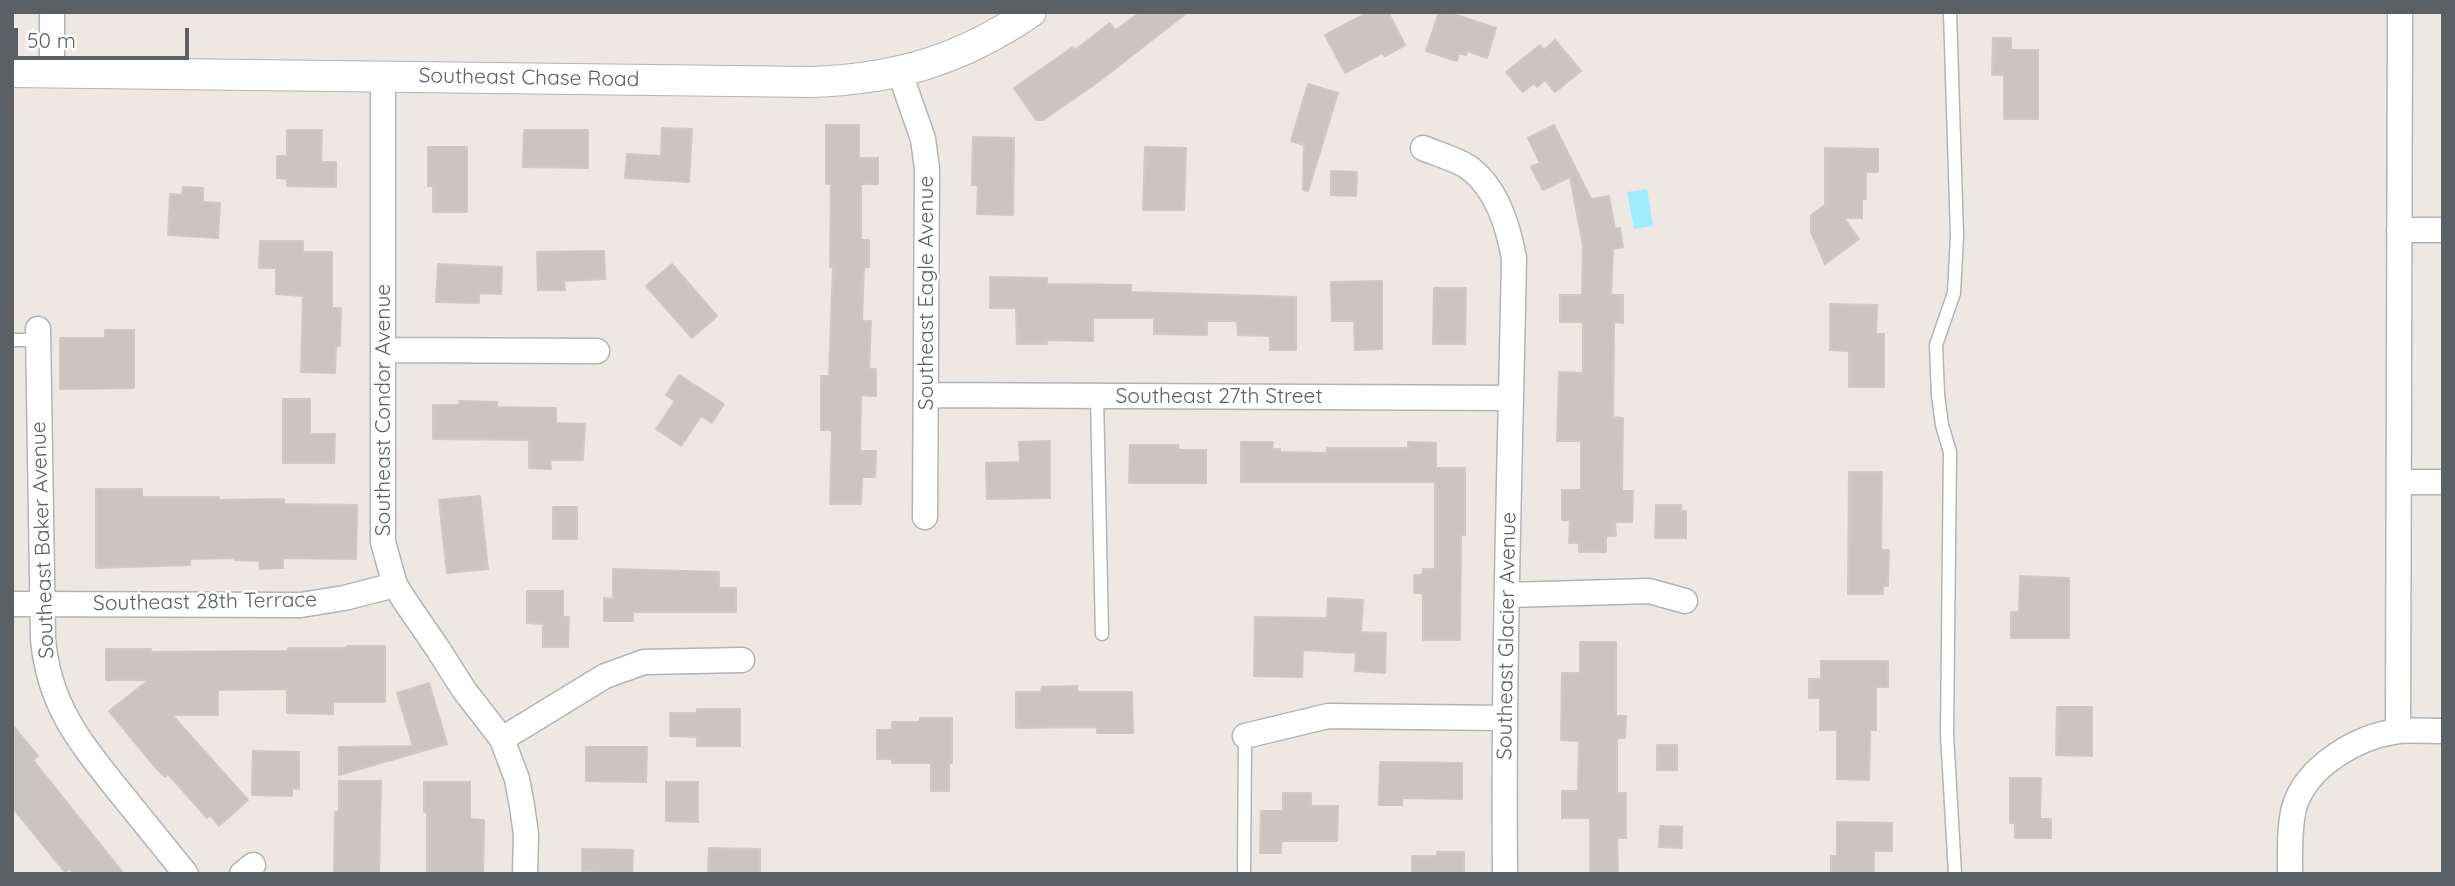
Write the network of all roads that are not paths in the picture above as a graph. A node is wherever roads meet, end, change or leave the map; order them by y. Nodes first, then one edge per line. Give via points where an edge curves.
1 (52, 12) edge
2 (1031, 12) edge
3 (1950, 12) edge
4 (2400, 12) edge
5 (12, 72) edge
6 (52, 73) junction
7 (900, 73) junction
8 (383, 76) junction
9 (1423, 148) dead end
10 (2399, 230) junction
11 (2443, 230) edge
12 (38, 335) joint
13 (12, 340) edge
14 (383, 351) junction
15 (597, 351) dead end
16 (926, 396) junction
17 (1097, 396) junction
18 (1511, 398) junction
19 (2399, 482) junction
20 (2443, 482) edge
21 (925, 517) dead end
22 (395, 585) junction
23 (1508, 595) junction
24 (1685, 601) dead end
25 (12, 604) edge
26 (43, 604) junction
27 (1102, 634) dead end
28 (742, 660) dead end
29 (1503, 718) junction
30 (2398, 731) junction
31 (2443, 731) edge
32 (1245, 736) joint
33 (502, 739) junction
34 (186, 874) edge
35 (525, 874) edge
36 (1244, 874) edge
37 (1505, 874) edge
38 (1955, 874) edge
39 (2290, 874) edge

1 - 6 street
2 - 7 street, Southeast Chase Road via 979,43
3 - 38 lane via 1956,259 1954,293 1936,345 1938,395 1950,452 1947,734
4 - 10 street
5 - 6 street, Southeast Chase Road
6 - 8 street, Southeast Chase Road
7 - 8 street, Southeast Chase Road via 812,82
7 - 16 street, Southeast Eagle Avenue via 923,139 927,169
8 - 14 street, Southeast Condor Avenue
9 - 18 street, Southeast Glacier Avenue via 1468,167 1500,208 1509,232 1514,258
10 - 11 street
10 - 19 street
12 - 13 lane
12 - 26 street, Southeast Baker Avenue
14 - 15 street
14 - 22 street, Southeast Condor Avenue via 383,542
16 - 17 street, Southeast 27th Street
16 - 21 street, Southeast Eagle Avenue
17 - 18 street, Southeast 27th Street
17 - 27 lane
18 - 23 street, Southeast Glacier Avenue
19 - 20 street
19 - 30 street
22 - 26 street, Southeast 28th Terrace via 301,605
22 - 33 street, Southeast Condor Avenue
23 - 24 street via 1649,592
23 - 29 street, Southeast Glacier Avenue
25 - 26 street, Southeast 28th Terrace
26 - 34 street, Southeast Baker Avenue via 47,671 64,716 80,743
28 - 33 street via 644,663 606,676
29 - 32 street via 1328,716
29 - 37 street, Southeast Glacier Avenue
30 - 31 street
30 - 39 street via 2354,744 2318,770 2304,787 2294,806
32 - 36 lane
33 - 35 street, Southeast Condor Avenue via 522,806

